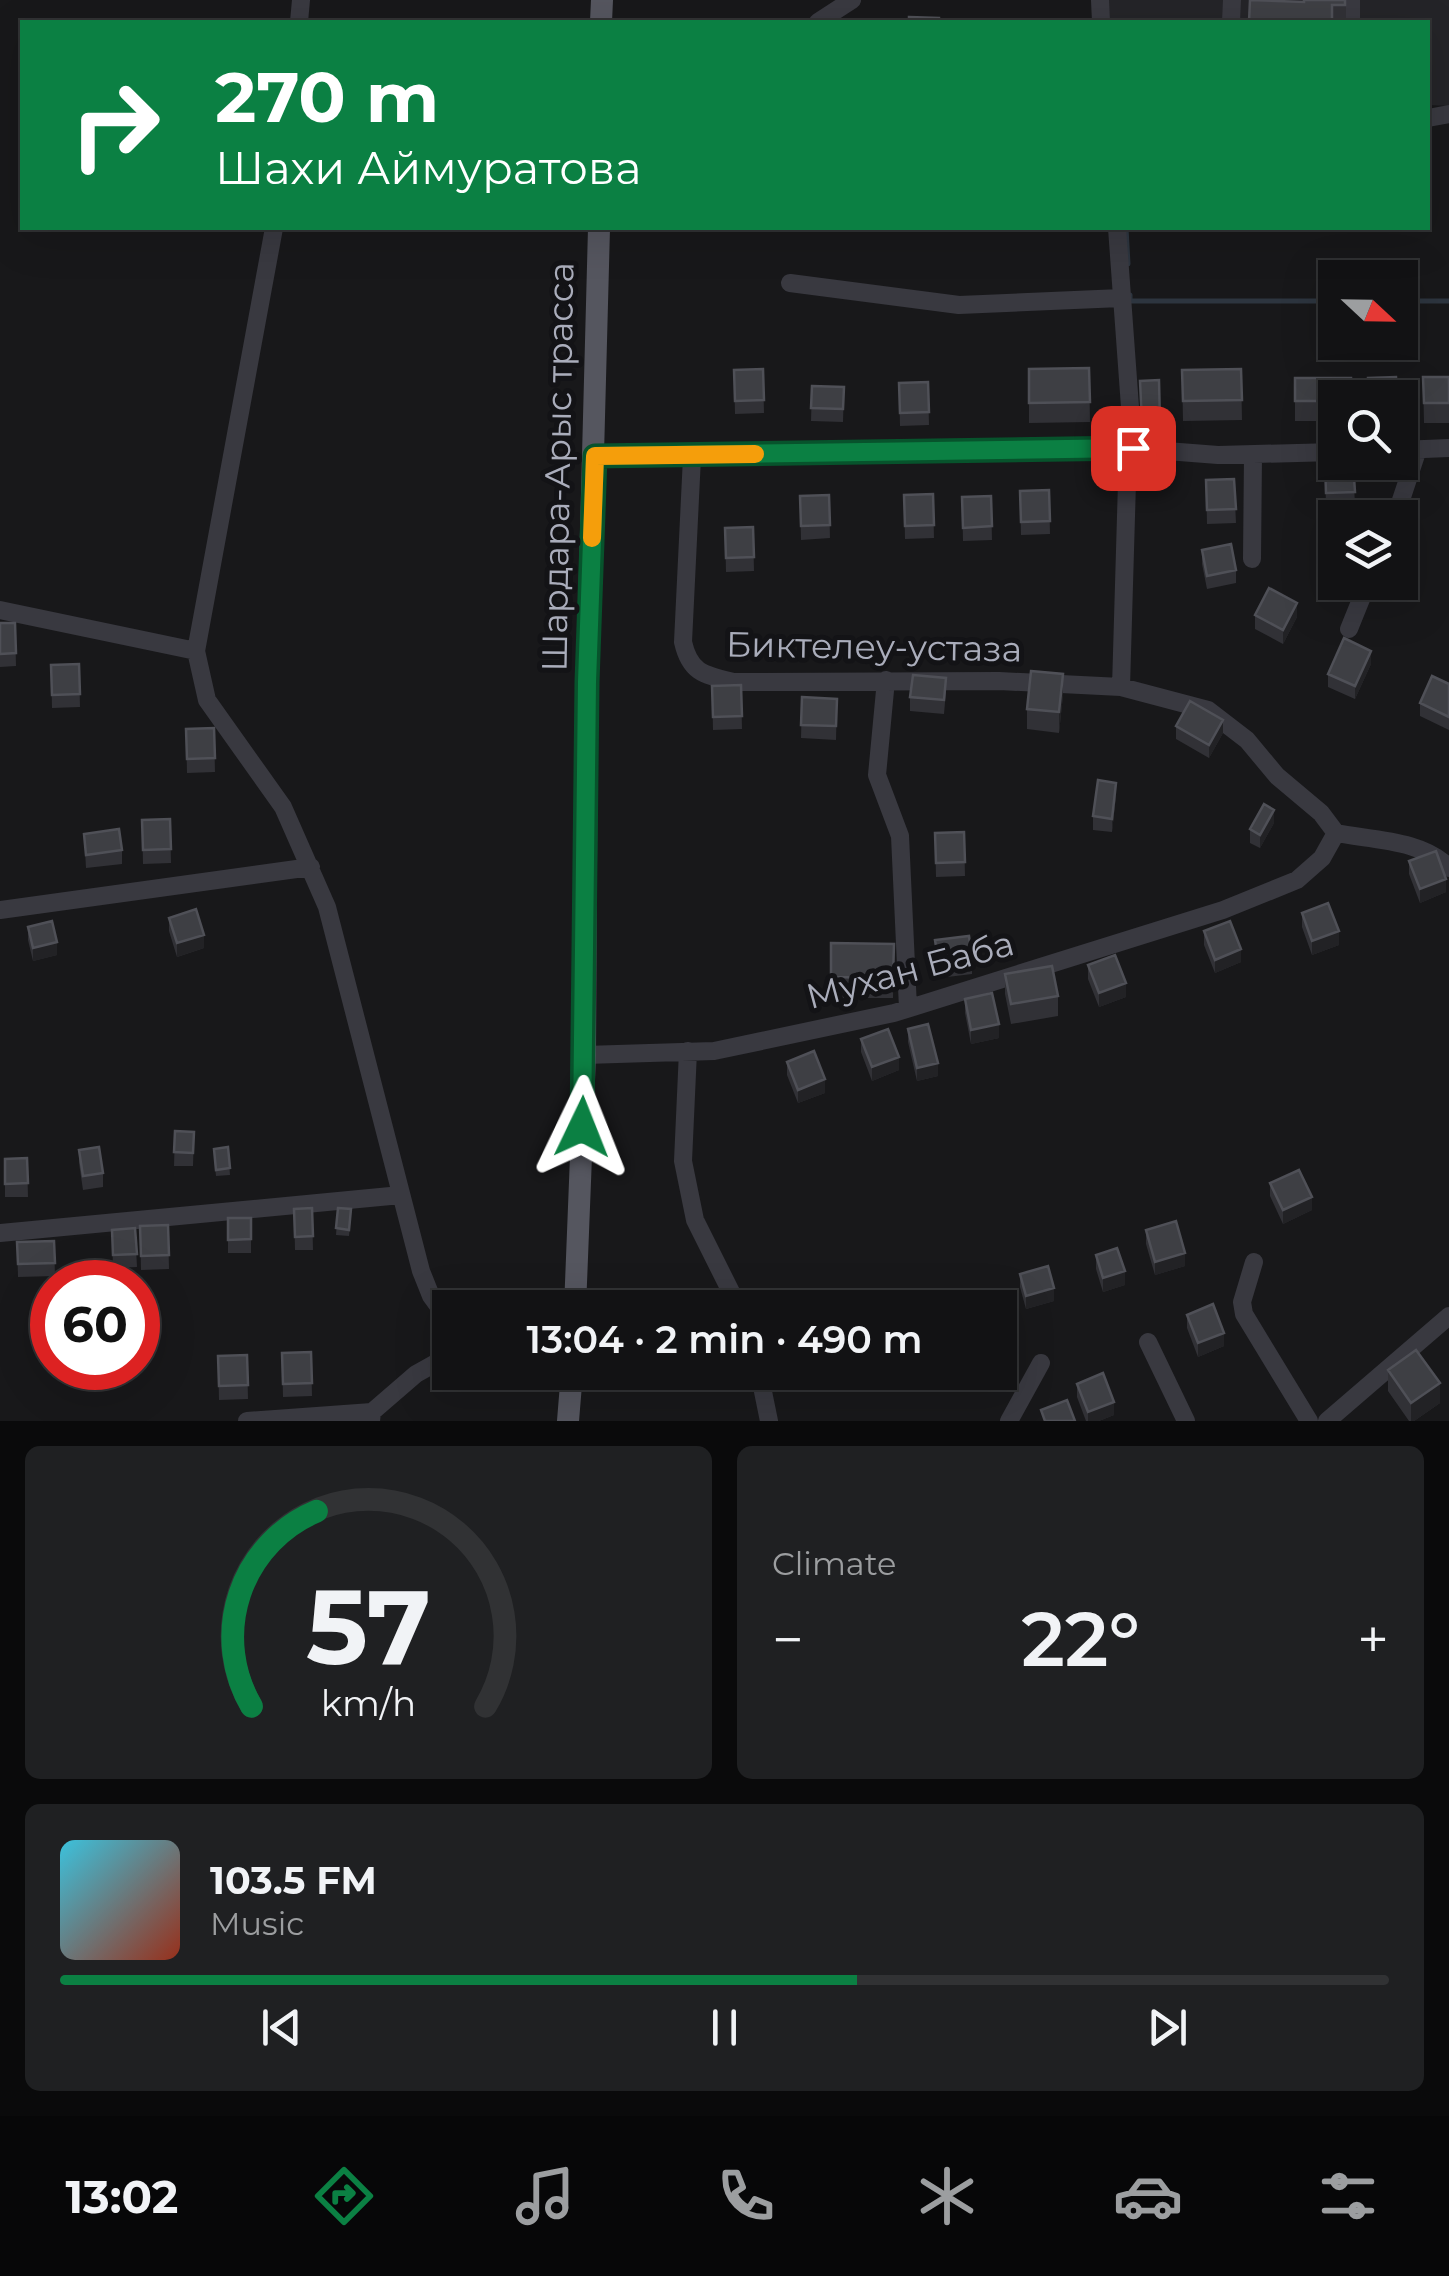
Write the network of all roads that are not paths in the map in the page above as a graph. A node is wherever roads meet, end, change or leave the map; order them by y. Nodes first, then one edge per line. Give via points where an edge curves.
1 (852, 0) edge
2 (821, 20) edge
3 (274, 230) edge
4 (598, 230) edge
5 (1117, 230) edge
6 (790, 283) dead end
7 (1120, 298) junction
8 (1130, 448) junction
9 (1449, 448) edge
10 (1418, 449) edge
11 (1318, 453) edge
12 (1254, 455) junction
13 (595, 456) junction
14 (692, 456) junction
15 (1252, 559) dead end
16 (1361, 600) edge
17 (0, 610) edge
18 (1349, 629) dead end
19 (196, 651) junction
20 (886, 680) junction
21 (1120, 686) junction
22 (1336, 833) junction
23 (311, 868) junction
24 (1449, 868) edge
25 (0, 910) edge
26 (908, 1008) junction
27 (688, 1051) junction
28 (585, 1055) junction
29 (400, 1194) junction
30 (0, 1233) edge
31 (1254, 1262) dead end
32 (577, 1290) edge
33 (731, 1290) edge
34 (432, 1297) edge
35 (1449, 1316) edge
36 (1148, 1342) dead end
37 (1042, 1362) dead end
38 (432, 1365) edge
39 (571, 1390) edge
40 (762, 1390) edge
41 (371, 1416) edge
42 (246, 1421) edge
43 (568, 1421) edge
44 (768, 1421) edge
45 (1009, 1421) edge
46 (1186, 1421) edge
47 (1309, 1421) edge
48 (1327, 1421) edge

1 - 2 street
3 - 19 street
4 - 13 main road, Шардара-Арыс трасса
5 - 7 street
6 - 7 street via 959,305
7 - 8 street
8 - 12 street
8 - 14 street
8 - 21 street
9 - 10 street
11 - 12 street
12 - 15 street
13 - 14 street
13 - 28 main road, Шардара-Арыс трасса
14 - 20 street, Биктелеу-устаза via 683,642 688,664 734,682
16 - 18 street
17 - 19 street
19 - 23 street via 207,700 284,807
20 - 21 street, Биктелеу-устаза
20 - 26 street via 877,775 900,836
21 - 22 street, Биктелеу-устаза via 1208,710 1247,740
22 - 24 street via 1418,848
22 - 26 street, Мухан Баба via 1322,858 1297,880 1224,910
23 - 25 street
23 - 29 street via 327,907
26 - 27 street, Мухан Баба
27 - 28 street, Мухан Баба
27 - 33 street via 684,1160 692,1205
28 - 32 main road, Шардара-Арыс трасса
29 - 30 street
29 - 34 street
31 - 47 street via 1244,1314
35 - 48 street
36 - 46 street
37 - 45 street
38 - 41 street
39 - 43 main road
40 - 44 street
41 - 42 street

